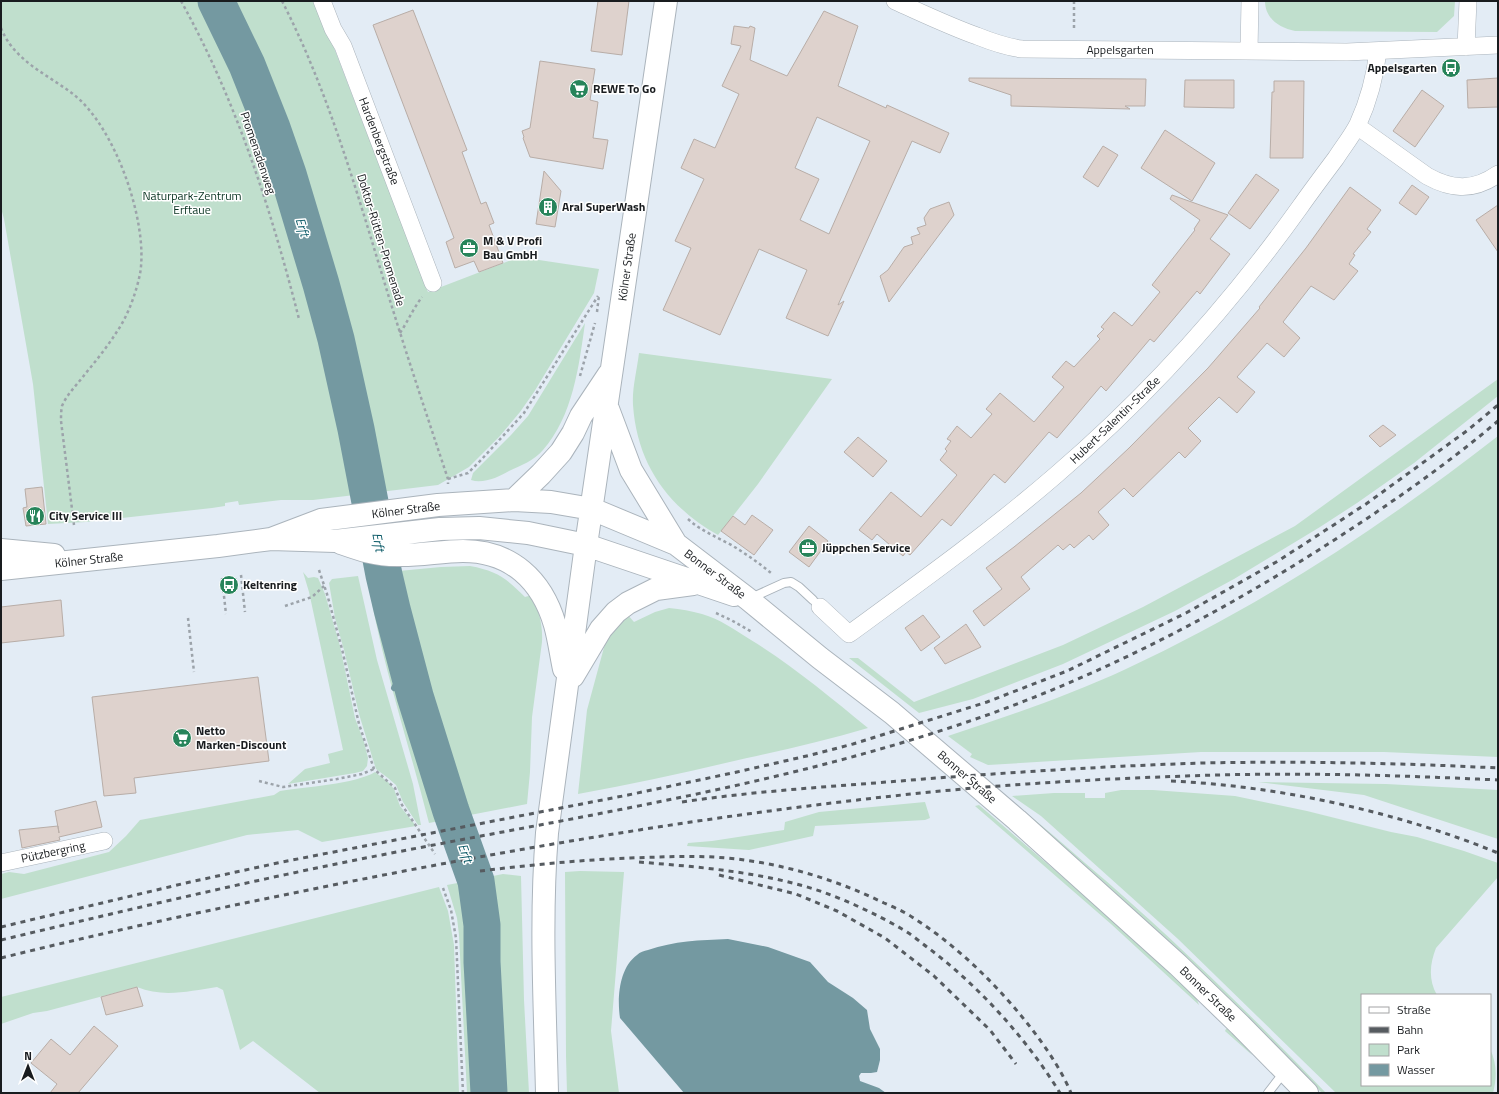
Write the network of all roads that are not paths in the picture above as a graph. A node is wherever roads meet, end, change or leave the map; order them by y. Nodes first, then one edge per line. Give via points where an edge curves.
1 (322, 1) edge
2 (666, 1) edge
3 (895, 1) edge
4 (1250, 1) edge
5 (1468, 1) edge
6 (1498, 45) edge
7 (1466, 46) junction
8 (1249, 51) junction
9 (1378, 51) junction
10 (1357, 126) junction
11 (1498, 174) edge
12 (433, 283) road end
13 (612, 370) junction
14 (606, 406) junction
15 (514, 500) junction
16 (592, 509) junction
17 (327, 534) junction
18 (676, 544) junction
19 (586, 545) junction
20 (1, 550) edge
21 (93, 560) junction
22 (1, 569) edge
23 (700, 584) junction
24 (748, 599) junction
25 (817, 604) joint
26 (567, 686) junction
27 (104, 841) dead end
28 (1, 863) edge
29 (1285, 1070) junction
30 (547, 1093) edge
31 (1268, 1093) edge
32 (1307, 1093) edge

1 - 12 street, Hardenbergstraße via 343,46
2 - 13 main road, Kölner Straße
3 - 8 street, Appelsgarten via 1010,48
4 - 8 street
5 - 7 street
6 - 7 street, Appelsgarten
7 - 9 street, Appelsgarten
8 - 9 street, Appelsgarten
9 - 10 street, Hubert-Salentin-Straße via 1372,88
10 - 11 street via 1438,182 1461,187 1472,186
10 - 25 street, Hubert-Salentin-Straße via 1285,228 1210,321 1166,371 1057,474 1006,516 848,634
13 - 14 main road, Kölner Straße
13 - 15 main road via 581,416 561,452
14 - 16 main road, Kölner Straße
14 - 18 main road via 631,470
15 - 16 main road, Kölner Straße via 551,502
15 - 17 main road, Kölner Straße via 444,497
16 - 18 main road, Bonner Straße
16 - 19 main road, Kölner Straße
17 - 19 main road, Kölner Straße via 479,528 528,533
17 - 21 main road, Kölner Straße
17 - 26 main road via 369,553 398,556 474,552 507,560 533,582 544,598 555,624
18 - 24 main road, Bonner Straße
19 - 23 main road, Kölner Straße
19 - 26 main road
20 - 21 main road
21 - 22 main road, Kölner Straße
23 - 24 main road, Kölner Straße
23 - 26 main road via 656,588 616,612 601,629
24 - 25 lane, Hubert-Salentin-Straße via 791,582
24 - 29 main road, Bonner Straße via 892,713 1017,820 1178,965
26 - 30 main road via 547,833 544,874 543,953
27 - 28 street, Pützbergring
29 - 31 lane
29 - 32 main road, Bonner Straße

